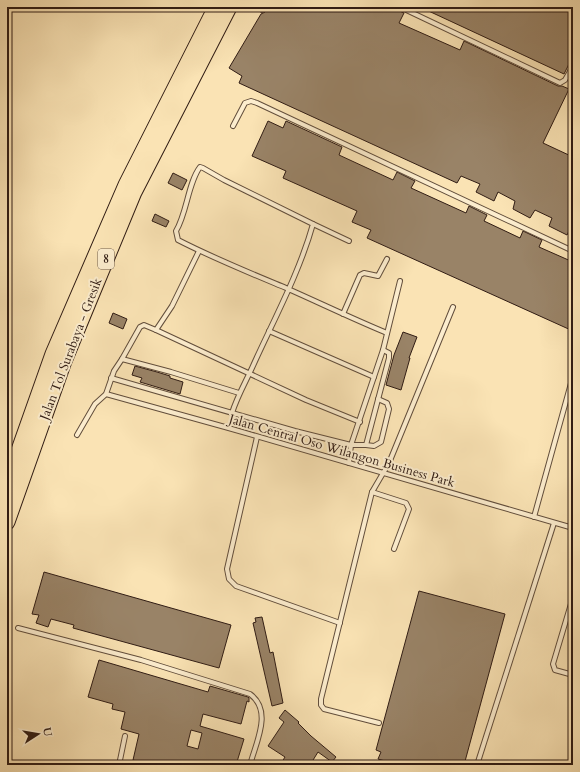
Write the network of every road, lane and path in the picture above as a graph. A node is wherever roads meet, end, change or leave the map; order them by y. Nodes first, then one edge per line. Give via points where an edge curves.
1 (216, 7) edge
2 (229, 7) edge
3 (400, 7) edge
4 (573, 66) edge
5 (233, 126) dead end
6 (313, 224) junction
7 (349, 241) dead end
8 (199, 251) junction
9 (573, 251) edge
10 (387, 258) dead end
11 (400, 281) dead end
12 (288, 289) junction
13 (453, 307) dead end
14 (343, 314) junction
15 (156, 330) junction
16 (268, 331) junction
17 (387, 332) junction
18 (382, 350) junction
19 (122, 359) junction
20 (249, 374) junction
21 (573, 376) edge
22 (374, 377) junction
23 (111, 378) junction
24 (239, 393) junction
25 (106, 394) junction
26 (378, 399) junction
27 (232, 413) junction
28 (360, 422) junction
29 (77, 435) dead end
30 (257, 437) junction
31 (352, 445) junction
32 (366, 445) junction
33 (349, 463) junction
34 (384, 474) junction
35 (7, 484) edge
36 (372, 492) junction
37 (534, 517) junction
38 (7, 522) edge
39 (554, 523) junction
40 (573, 528) edge
41 (394, 550) dead end
42 (573, 597) edge
43 (340, 623) junction
44 (18, 628) dead end
45 (573, 675) edge
46 (379, 723) dead end
47 (125, 736) dead end
48 (119, 765) edge
49 (250, 765) edge
50 (477, 765) edge

1 - 35 highway, Jalan Tol Surabaya - Gresik / 8 via 126,185 53,354
2 - 38 highway, Jalan Tol Surabaya - Gresik / 8 via 134,192 64,361
3 - 4 lane via 560,83 566,80
5 - 9 lane via 245,103 257,103
6 - 7 lane
6 - 8 lane via 200,168 176,231 178,240
6 - 12 lane
8 - 12 lane
8 - 15 lane via 172,306
10 - 14 lane via 378,276 364,273 360,275
11 - 17 lane
12 - 14 lane
12 - 16 lane
13 - 34 lane
14 - 17 lane
15 - 19 lane via 144,325 140,327
15 - 20 lane
16 - 20 lane
16 - 22 lane
17 - 18 lane
18 - 22 lane
18 - 26 lane via 389,353 389,358
19 - 23 lane
19 - 24 lane
20 - 24 lane
20 - 28 lane
21 - 37 lane
22 - 28 lane
23 - 25 lane
23 - 27 lane
24 - 27 lane
25 - 29 lane via 95,404
25 - 30 lane, Jalan Central Oso Wilangon Business Park
26 - 32 lane
26 - 32 lane via 387,402 389,410 381,442 374,446
27 - 31 lane
28 - 31 lane
30 - 33 lane, Jalan Central Oso Wilangon Business Park
30 - 43 lane via 227,569 229,579 236,586
31 - 32 lane
31 - 33 lane
33 - 34 lane, Jalan Central Oso Wilangon Business Park
34 - 36 lane
34 - 37 lane, Jalan Central Oso Wilangon Business Park
36 - 41 lane via 406,503 409,509
36 - 43 lane
37 - 39 lane, Jalan Central Oso Wilangon Business Park
39 - 40 lane, Jalan Central Oso Wilangon Business Park
39 - 50 lane
42 - 45 lane via 553,664 555,670
43 - 46 lane via 321,705 324,709
44 - 49 lane via 140,660 250,694 260,706 263,720
47 - 48 lane

